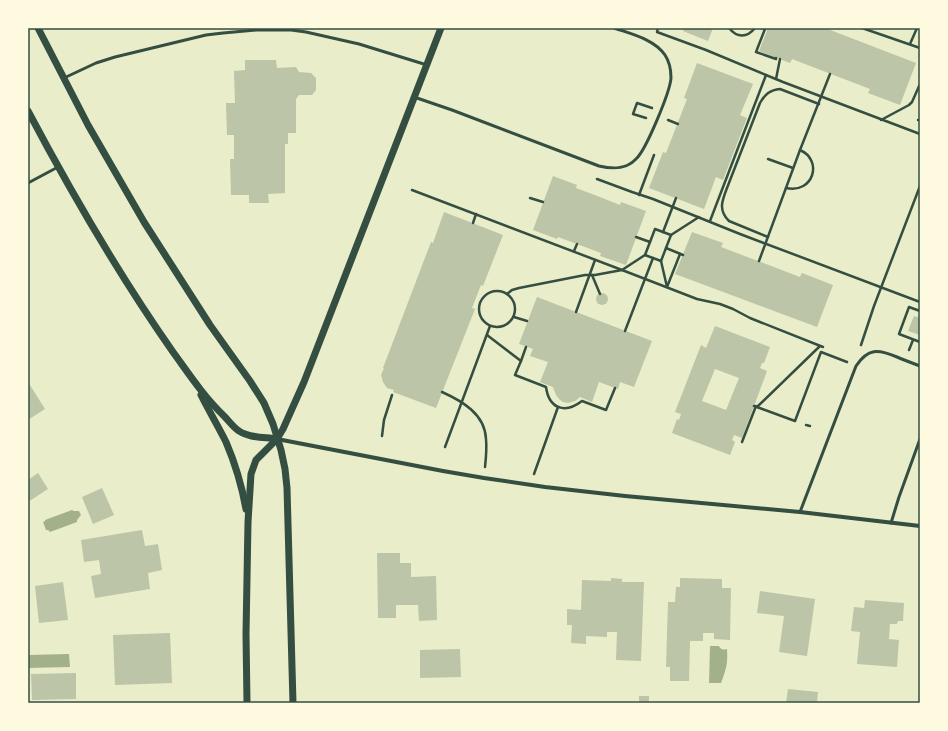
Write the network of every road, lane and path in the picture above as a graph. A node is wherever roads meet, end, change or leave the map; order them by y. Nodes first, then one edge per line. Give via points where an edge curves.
1 (38, 28) edge
2 (441, 28) edge
3 (614, 28) edge
4 (658, 28) edge
5 (729, 28) edge
6 (756, 28) edge
7 (761, 28) edge
8 (862, 28) edge
9 (917, 28) edge
10 (910, 44) junction
11 (920, 48) edge
12 (776, 58) dead end
13 (780, 59) dead end
14 (427, 65) junction
15 (830, 74) dead end
16 (766, 75) junction
17 (63, 78) junction
18 (776, 79) junction
19 (920, 84) edge
20 (414, 97) junction
21 (821, 97) junction
22 (819, 104) junction
23 (652, 108) dead end
24 (28, 111) edge
25 (648, 119) dead end
26 (881, 120) junction
27 (672, 122) dead end
28 (678, 124) dead end
29 (920, 134) edge
30 (800, 150) junction
31 (655, 153) dead end
32 (768, 159) dead end
33 (58, 167) junction
34 (793, 168) junction
35 (597, 179) dead end
36 (28, 183) edge
37 (920, 186) edge
38 (786, 188) junction
39 (412, 190) dead end
40 (639, 195) junction
41 (530, 198) dead end
42 (676, 198) dead end
43 (543, 202) dead end
44 (673, 207) junction
45 (476, 214) junction
46 (700, 217) junction
47 (710, 221) junction
48 (473, 223) dead end
49 (663, 232) junction
50 (671, 235) junction
51 (636, 237) dead end
52 (768, 237) junction
53 (650, 242) junction
54 (577, 244) dead end
55 (766, 244) junction
56 (666, 248) junction
57 (574, 251) junction
58 (645, 255) junction
59 (653, 258) junction
60 (595, 260) junction
61 (661, 261) junction
62 (759, 261) dead end
63 (622, 270) junction
64 (591, 275) junction
65 (645, 279) junction
66 (667, 287) junction
67 (882, 287) junction
68 (507, 294) junction
69 (600, 294) dead end
70 (920, 302) edge
71 (920, 311) edge
72 (576, 312) dead end
73 (514, 316) junction
74 (527, 321) dead end
75 (490, 326) junction
76 (626, 331) dead end
77 (487, 335) junction
78 (920, 342) edge
79 (526, 347) dead end
80 (866, 354) junction
81 (521, 361) junction
82 (856, 366) junction
83 (920, 366) edge
84 (197, 386) junction
85 (615, 388) dead end
86 (442, 392) dead end
87 (392, 395) dead end
88 (462, 402) junction
89 (756, 406) junction
90 (558, 407) junction
91 (382, 436) dead end
92 (920, 438) edge
93 (277, 439) junction
94 (742, 442) dead end
95 (445, 447) dead end
96 (484, 478) junction
97 (531, 484) junction
98 (800, 512) junction
99 (248, 522) junction
100 (891, 523) junction
101 (920, 526) edge
102 (247, 703) edge
103 (292, 703) edge

1 - 17 street
2 - 14 street
3 - 20 lane via 658,48 668,60 671,73 668,90 641,153 636,160 622,167 599,166
4 - 16 path via 657,32
5 - 6 path via 733,33 742,36
7 - 12 path via 765,29 756,52
8 - 10 path
9 - 10 path
10 - 11 path
13 - 18 path
14 - 17 lane via 359,44 306,32 257,30 206,35 120,56 96,63
14 - 20 street
15 - 21 path
16 - 18 path
16 - 47 path
17 - 93 street via 144,222 264,403
18 - 21 path
19 - 26 path via 909,105
20 - 93 street via 304,382
21 - 22 path
21 - 26 path
22 - 30 path
22 - 52 path via 780,89 766,94 760,103 722,201 725,218
23 - 25 path via 637,103 633,114
24 - 33 street
26 - 29 path
27 - 28 path
30 - 34 path
30 - 38 path via 812,161 810,180 799,188
31 - 40 path
32 - 34 path
33 - 36 lane
33 - 84 street via 135,295
34 - 38 path
35 - 40 path
37 - 67 path
38 - 52 path
39 - 45 path
40 - 44 path
41 - 43 path
42 - 44 path
44 - 46 path
44 - 49 path
45 - 48 path
45 - 57 path
46 - 47 path
46 - 50 path
47 - 55 path
49 - 50 path
49 - 53 path via 655,229
50 - 56 path
51 - 53 path
52 - 55 path
53 - 58 path
54 - 57 path
55 - 62 path
55 - 67 path
56 - 61 path
56 - 66 path via 682,254
57 - 60 path
58 - 59 path
58 - 63 path
59 - 61 path
59 - 65 path
60 - 63 path
60 - 64 path
61 - 66 path
63 - 64 path
63 - 65 path
64 - 68 path via 519,288
64 - 69 path
64 - 72 path
65 - 66 path
65 - 76 path
66 - 89 path via 697,300 720,304 822,346
67 - 70 path
67 - 80 path via 861,344
68 - 73 path via 515,305
68 - 75 path via 498,291 482,298 480,316
71 - 78 path via 909,307 899,334
73 - 74 path
73 - 75 path via 506,325
75 - 77 path
77 - 81 path
77 - 88 path
79 - 81 path
80 - 82 lane
80 - 83 lane via 884,352
81 - 90 path via 515,375 546,387 549,398
82 - 89 path via 821,352 795,421
82 - 98 lane
84 - 93 street via 220,413 241,432
84 - 99 street via 227,444 242,488
85 - 90 path via 606,410 582,401 571,407
86 - 88 path
87 - 91 path
88 - 95 path
88 - 96 path via 473,410 486,434
89 - 94 path
90 - 97 path
92 - 100 lane
93 - 96 street
93 - 99 street via 254,464 250,481
93 - 103 street via 287,488
96 - 97 street
97 - 98 street via 625,496
98 - 100 street
99 - 102 street
100 - 101 street

